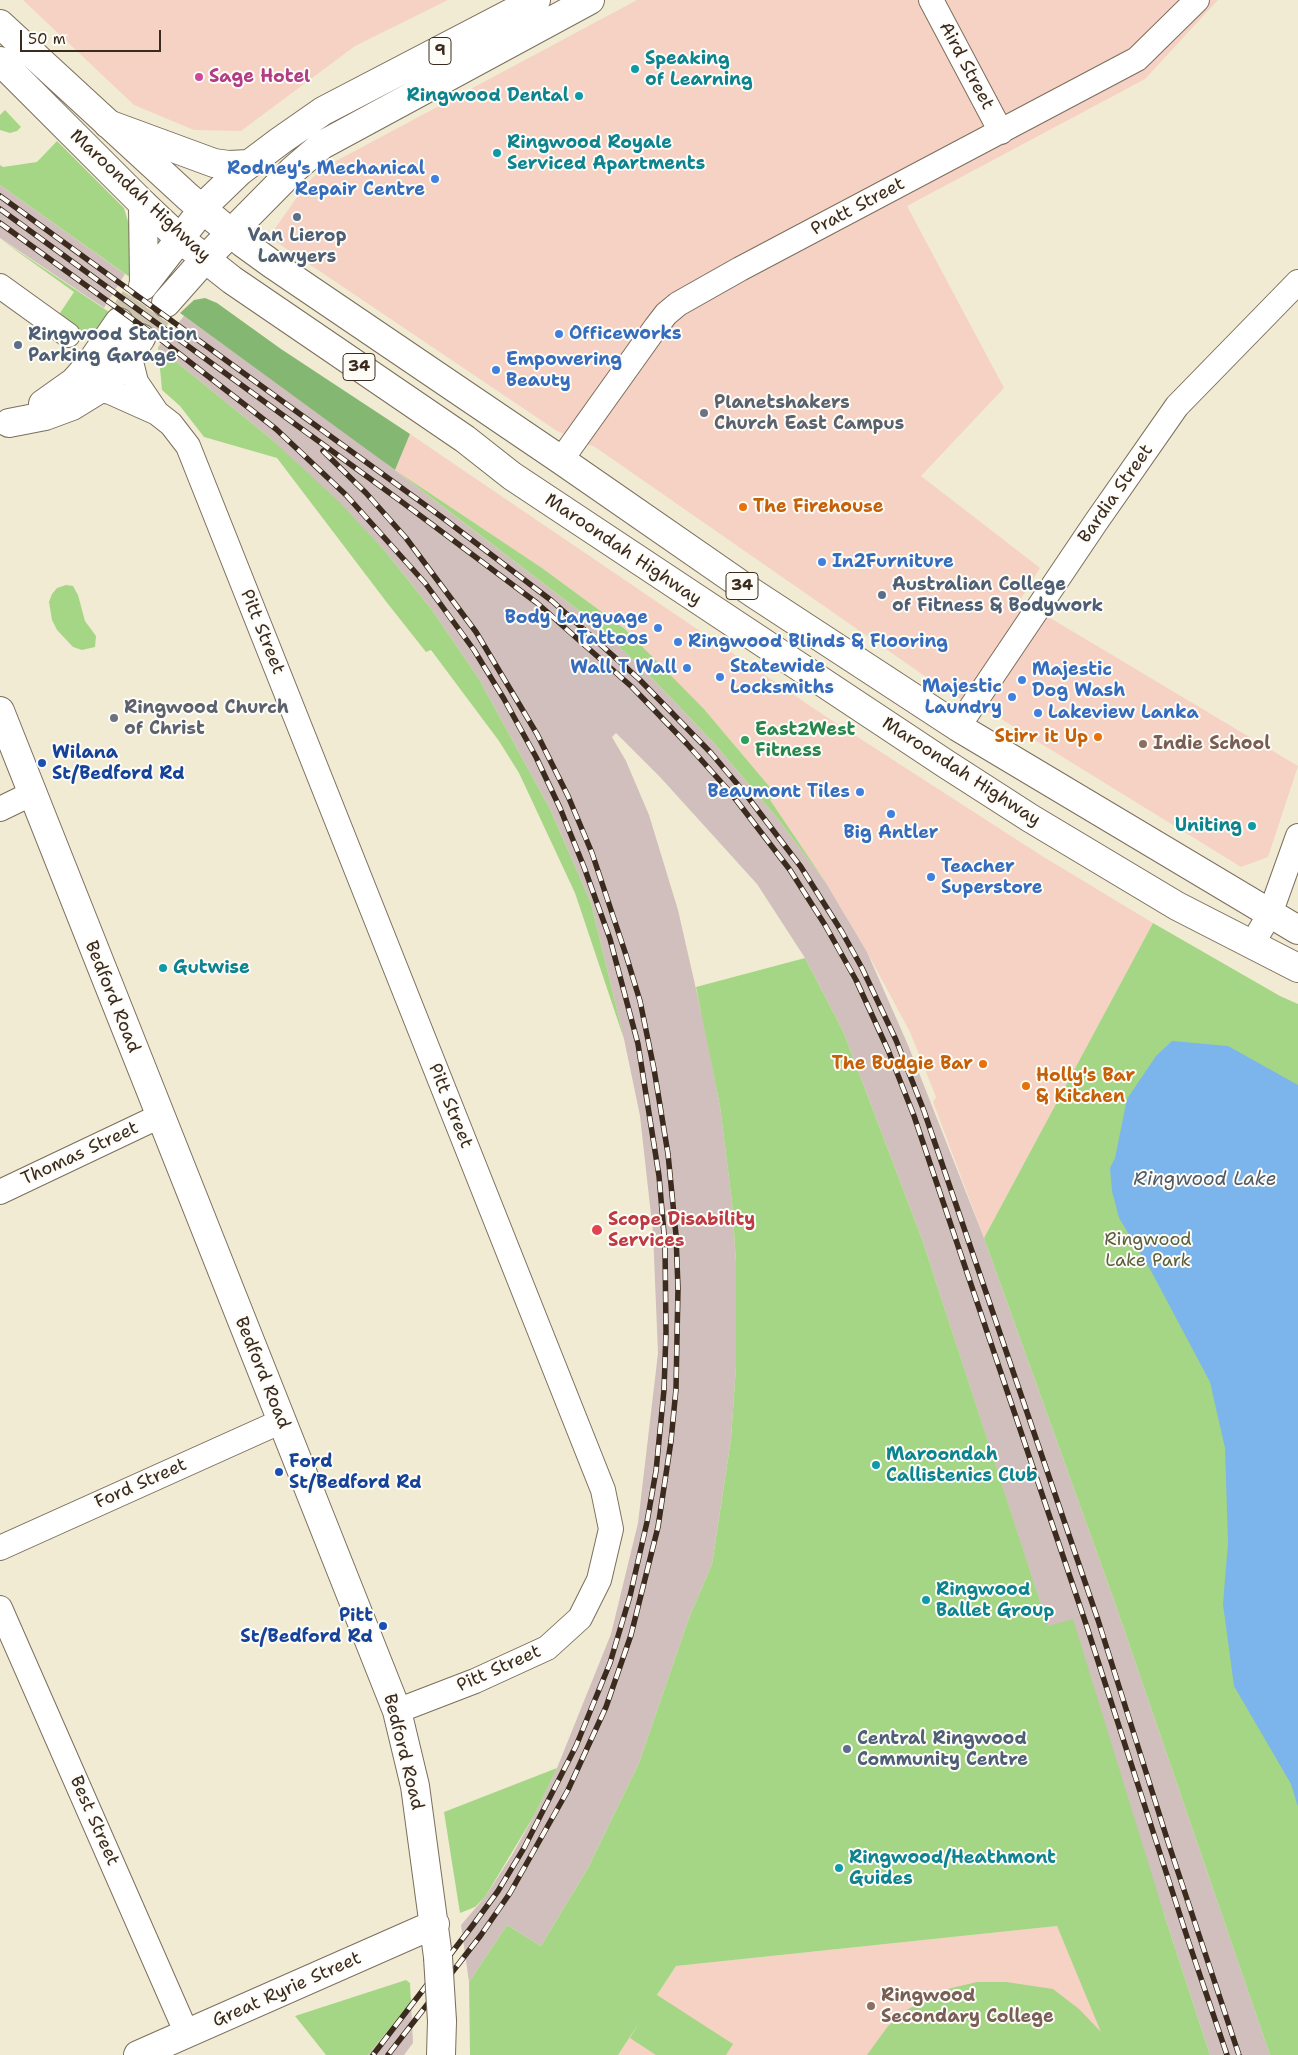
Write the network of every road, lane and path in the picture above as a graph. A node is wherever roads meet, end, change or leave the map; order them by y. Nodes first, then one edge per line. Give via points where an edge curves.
1 (536, 0) edge
2 (590, 0) edge
3 (931, 0) edge
4 (1197, 0) edge
5 (0, 24) edge
6 (0, 61) edge
7 (108, 124) junction
8 (1001, 132) junction
9 (249, 164) junction
10 (143, 204) junction
11 (202, 208) junction
12 (231, 233) junction
13 (180, 238) junction
14 (205, 259) junction
15 (0, 286) edge
16 (1294, 291) edge
17 (166, 303) tunnel mouth
18 (119, 322) tunnel mouth
19 (68, 335) dead end
20 (135, 346) joint
21 (98, 390) junction
22 (156, 413) junction
23 (5, 425) edge
24 (562, 460) junction
25 (712, 564) junction
26 (691, 596) junction
27 (0, 711) edge
28 (958, 728) junction
29 (33, 793) junction
30 (0, 809) edge
31 (1298, 836) edge
32 (1270, 914) junction
33 (1298, 930) edge
34 (1252, 944) junction
35 (1298, 968) edge
36 (160, 1116) junction
37 (0, 1192) edge
38 (282, 1421) junction
39 (0, 1548) edge
40 (0, 1608) edge
41 (397, 1712) junction
42 (435, 1924) junction
43 (187, 2034) junction
44 (146, 2053) edge
45 (442, 2055) edge

1 - 9 main road, 9 via 307,121
2 - 12 main road, 9 via 322,144
3 - 8 street, Aird Street
4 - 8 street, Pratt Street via 1137,58
5 - 7 main road, Maroondah Highway
6 - 10 main road, Maroondah Highway
7 - 9 main road via 214,163 229,166
7 - 11 main road, Maroondah Highway
8 - 24 street, Pratt Street via 678,304 656,327
9 - 11 main road, 9
10 - 13 main road, Maroondah Highway
10 - 13 main road via 144,285
11 - 12 main road, Maroondah Highway / 34
11 - 13 main road
12 - 14 main road, 9
12 - 24 main road, Maroondah Highway / 34
13 - 14 main road, Maroondah Highway
14 - 17 main road
14 - 26 main road, Maroondah Highway / 34 via 512,476
15 - 19 street
16 - 28 street, Bardia Street via 1177,406
18 - 23 main road via 74,382 52,399
20 - 21 main road via 115,374
20 - 22 street, Pitt Street via 136,382
21 - 22 street, Pitt Street via 110,392
21 - 23 main road via 72,406
22 - 41 street, Pitt Street via 171,424 188,446 603,1490 611,1529 599,1580 580,1618 547,1648
24 - 25 main road, Maroondah Highway / 34
25 - 26 main road
25 - 28 main road, Maroondah Highway / 34
26 - 34 main road, Maroondah Highway / 34 via 1030,818 1177,906
27 - 29 main road, Bedford Road
28 - 32 main road, Maroondah Highway / 34
29 - 30 street
29 - 36 main road, Bedford Road
31 - 32 street
32 - 33 main road, Maroondah Highway / 34
32 - 34 street
34 - 35 main road, Maroondah Highway / 34
36 - 37 street, Thomas Street
36 - 38 main road, Bedford Road
38 - 39 street, Ford Street
38 - 41 main road, Bedford Road
40 - 43 street, Best Street
41 - 42 main road, Bedford Road via 415,1786
42 - 43 main road, Great Ryrie Street
42 - 45 main road, Bedford Road, bridge
43 - 44 main road, Great Ryrie Street

